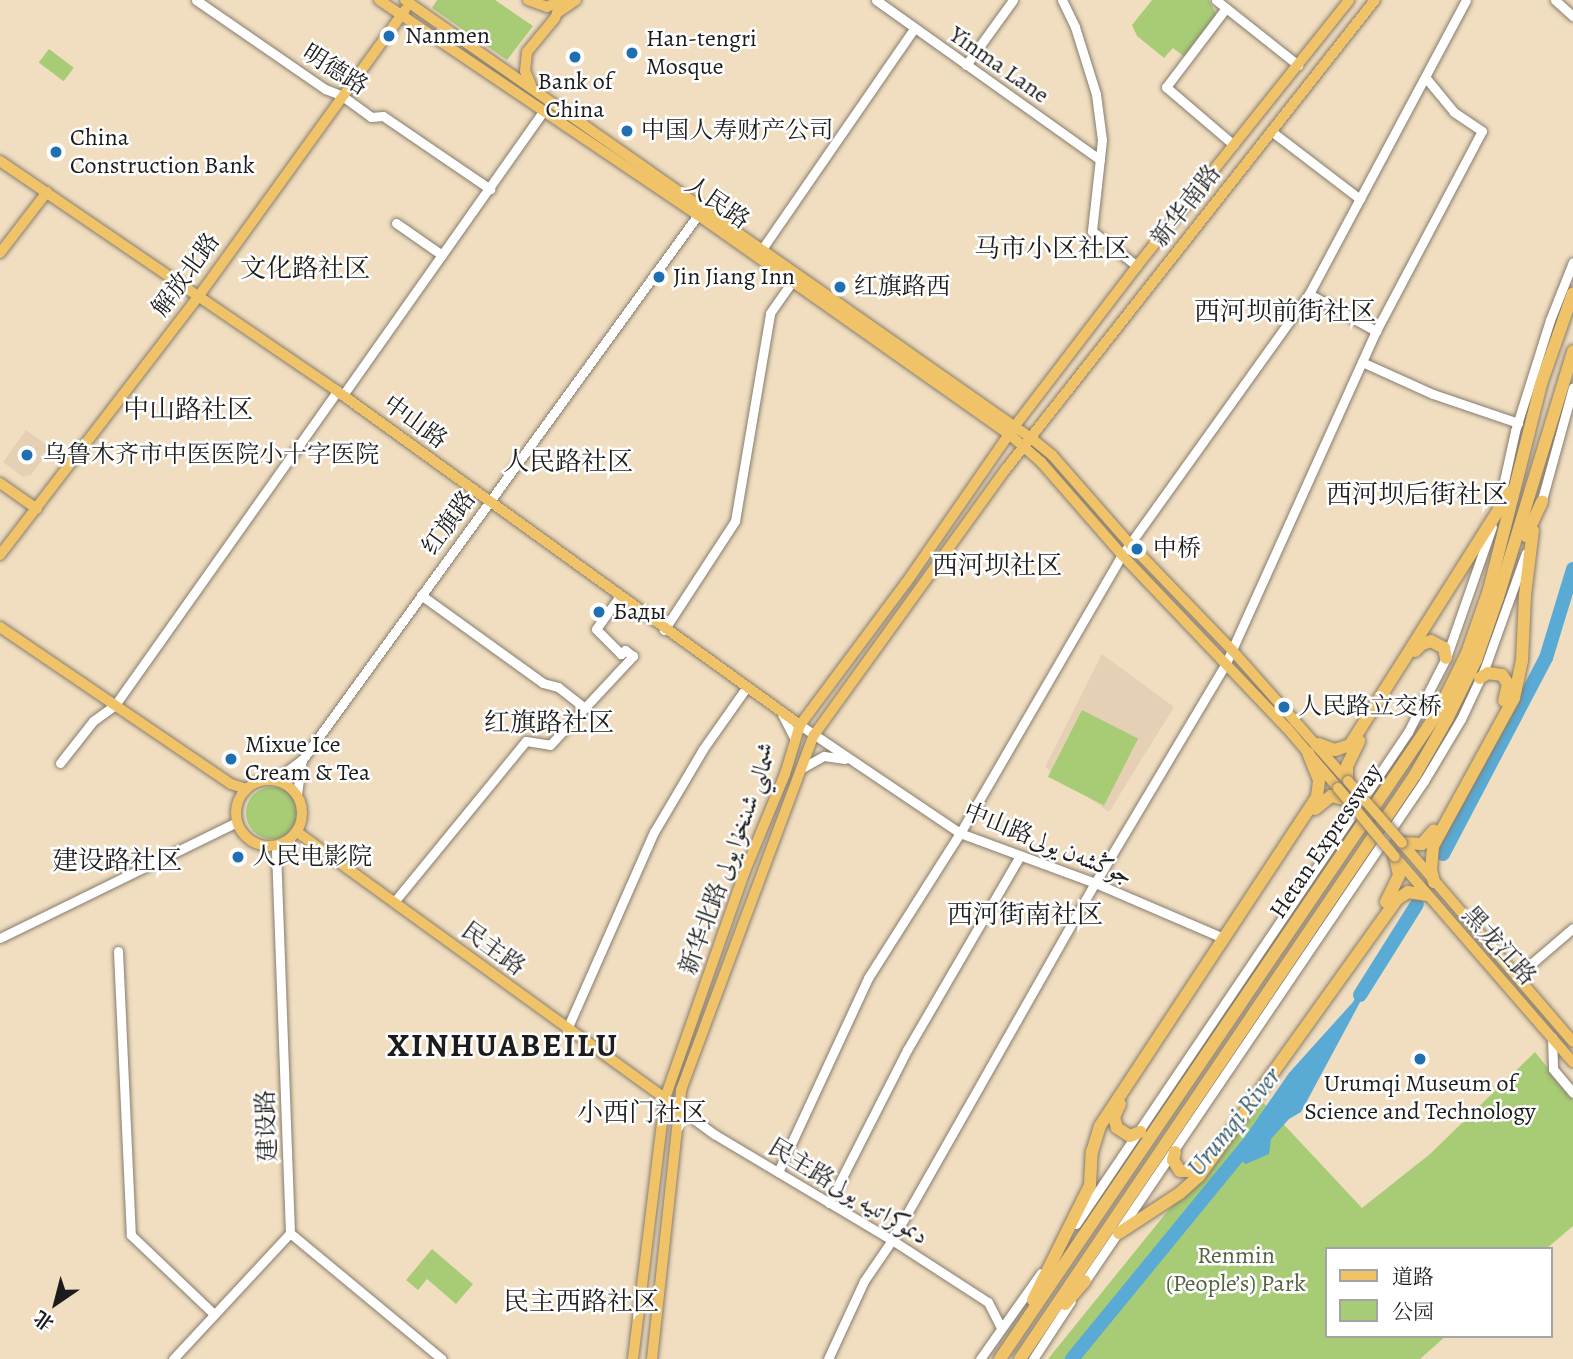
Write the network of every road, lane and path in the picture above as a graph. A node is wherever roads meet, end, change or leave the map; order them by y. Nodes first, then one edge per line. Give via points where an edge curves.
1 (196, 0) edge
2 (379, 0) edge
3 (562, 0) edge
4 (576, 0) edge
5 (876, 0) edge
6 (1013, 0) edge
7 (1062, 0) edge
8 (1216, 0) edge
9 (1349, 0) edge
10 (1375, 0) edge
11 (1466, 0) edge
12 (1555, 0) edge
13 (409, 1) edge
14 (531, 2) edge
15 (1226, 8) junction
16 (557, 13) junction
17 (401, 15) junction
18 (1573, 16) edge
19 (914, 29) junction
20 (966, 65) junction
21 (1298, 65) junction
22 (1426, 78) junction
23 (541, 94) junction
24 (341, 95) junction
25 (544, 110) junction
26 (1271, 131) junction
27 (1234, 145) junction
28 (1100, 160) junction
29 (0, 161) edge
30 (490, 189) junction
31 (47, 192) junction
32 (1360, 199) junction
33 (701, 211) junction
34 (396, 223) dead end
35 (762, 249) junction
36 (0, 253) edge
37 (442, 255) junction
38 (1573, 262) edge
39 (1137, 266) junction
40 (792, 281) junction
41 (1573, 293) edge
42 (1309, 294) junction
43 (198, 297) junction
44 (1376, 331) junction
45 (1573, 351) edge
46 (1362, 362) junction
47 (340, 393) junction
48 (1572, 393) edge
49 (1518, 423) junction
50 (1012, 430) junction
51 (1028, 443) junction
52 (1517, 480) junction
53 (0, 483) edge
54 (1542, 501) junction
55 (488, 502) junction
56 (37, 509) junction
57 (1497, 512) junction
58 (1533, 530) junction
59 (1130, 544) junction
60 (0, 555) edge
61 (1122, 555) junction
62 (1502, 586) junction
63 (421, 595) junction
64 (619, 597) junction
65 (0, 626) edge
66 (664, 630) junction
67 (1232, 650) junction
68 (1446, 658) junction
69 (1226, 663) junction
70 (1480, 678) junction
71 (746, 688) junction
72 (115, 705) junction
73 (773, 706) junction
74 (584, 708) junction
75 (800, 725) junction
76 (814, 734) junction
77 (795, 739) junction
78 (1314, 749) junction
79 (302, 760) junction
80 (60, 763) dead end
81 (859, 765) junction
82 (802, 768) junction
83 (275, 780) junction
84 (1344, 783) junction
85 (246, 789) junction
86 (297, 794) junction
87 (1349, 800) junction
88 (237, 822) junction
89 (297, 832) junction
90 (960, 833) junction
91 (1402, 843) junction
92 (276, 846) junction
93 (1020, 856) junction
94 (1395, 857) junction
95 (1434, 882) junction
96 (1095, 883) junction
97 (1426, 895) junction
98 (394, 902) junction
99 (1573, 928) edge
100 (1222, 937) dead end
101 (0, 938) edge
102 (118, 951) dead end
103 (1531, 964) dead end
104 (567, 1029) junction
105 (1552, 1037) junction
106 (1573, 1042) edge
107 (1573, 1062) edge
108 (1573, 1093) edge
109 (665, 1098) junction
110 (678, 1108) junction
111 (1140, 1132) junction
112 (1175, 1152) junction
113 (778, 1172) junction
114 (829, 1203) junction
115 (290, 1233) junction
116 (1119, 1233) junction
117 (892, 1240) junction
118 (1054, 1255) junction
119 (1085, 1281) junction
120 (214, 1314) junction
121 (1001, 1328) junction
122 (1014, 1338) junction
123 (1034, 1338) junction
124 (173, 1359) edge
125 (442, 1359) edge
126 (633, 1359) edge
127 (652, 1359) edge
128 (828, 1359) edge
129 (980, 1359) edge
130 (1000, 1359) edge
131 (1020, 1359) edge
132 (1033, 1359) edge

1 - 24 street, 明德路 via 325,89
2 - 17 main road, 人民路
3 - 14 main road via 547,7
3 - 16 main road
4 - 16 main road
5 - 19 street, Yinma Lane
6 - 20 street
7 - 28 street via 1096,94
8 - 15 street
9 - 21 main road, 新华南路
10 - 26 main road, 新华南路
11 - 22 street
12 - 18 street
13 - 17 main road, 解放北路
13 - 23 main road, 人民路
14 - 16 main road
15 - 21 street
15 - 27 street via 1166,87
16 - 23 main road via 525,61 528,80
17 - 24 main road, 解放北路
17 - 25 main road, 人民路
19 - 20 street, Yinma Lane
19 - 35 street
20 - 28 street, Yinma Lane
21 - 27 main road, 新华南路
22 - 32 street
22 - 44 street via 1454,112 1482,131
23 - 33 main road, 人民路
24 - 30 street, 明德路 via 371,117 383,116
24 - 43 main road, 解放北路
25 - 30 street
25 - 33 main road, 人民路
26 - 32 street
26 - 51 main road, 新华南路
27 - 39 main road, 新华南路
28 - 39 street via 1093,231
29 - 31 main road, 中山路
30 - 37 street
31 - 36 main road
31 - 43 main road, 中山路
32 - 42 street
33 - 35 main road, 人民路
33 - 40 main road, 人民路
33 - 55 street, 红旗路
34 - 37 street
35 - 50 main road, 人民路
37 - 47 street
38 - 49 street
39 - 50 main road, 新华南路
40 - 50 main road, 人民路
40 - 66 street via 770,313 735,521
41 - 52 highway, Hetan Expressway via 1541,384
42 - 44 street
42 - 59 street
43 - 47 main road, 中山路
43 - 56 main road, 解放北路
44 - 46 street
45 - 62 highway, Hetan Expressway
46 - 49 street via 1433,394
46 - 67 street
47 - 55 main road, 中山路
47 - 72 street
48 - 54 street
49 - 57 street
50 - 51 main road, 人民路
50 - 75 main road, 新华北路 شىمالىي شىنخۇا يولى
51 - 59 main road via 1052,455
51 - 61 main road
51 - 76 main road, 新华北路 شىمالىي شىنخۇا يولى
52 - 57 highway
52 - 122 highway, Hetan Expressway via 1489,590 1467,653 1438,712
53 - 56 main road
54 - 58 street
54 - 62 highway
55 - 63 street, 红旗路
55 - 64 main road, 中山路
56 - 60 main road, 解放北路
57 - 68 street
57 - 78 highway via 1350,745
58 - 70 street
58 - 95 highway via 1522,661 1514,698 1433,845
59 - 61 street
59 - 67 main road
61 - 69 main road
61 - 90 street
62 - 123 highway, Hetan Expressway via 1476,660 1415,775
63 - 74 street
63 - 79 street, 红旗路
64 - 66 main road, 中山路
64 - 74 street via 596,629 621,654 625,650 633,656
65 - 72 main road
66 - 71 main road, 中山路
67 - 69 street
67 - 78 main road
68 - 84 highway via 1444,648 1436,642 1426,641 1418,647 1352,752
68 - 111 street via 1408,732
69 - 78 main road
69 - 96 street
70 - 91 highway via 1493,672 1506,679 1508,689 1501,710 1427,840 1415,846
70 - 112 street via 1424,780
71 - 73 main road, 中山路
71 - 104 street via 654,832
72 - 80 street via 93,721
72 - 85 main road via 231,784
73 - 75 main road, 中山路
73 - 77 street via 783,714
74 - 98 street via 550,745 526,741
75 - 76 street, 中山路جوڭشەن يولى
75 - 77 main road, 新华北路 شىمالىي شىنخۇا يولى
76 - 81 street, 中山路جوڭشەن يولى
76 - 82 main road, 新华北路 شىمالىي شىنخۇا يولى
77 - 109 main road, 新华北路 شىمالىي شىنخۇا يولى
78 - 84 main road
78 - 118 highway via 1317,797 1100,1126 1090,1185
79 - 83 street
79 - 86 street
81 - 82 street via 824,756
81 - 90 street, 中山路جوڭشەن يولى
82 - 110 main road, 新华北路 شىمالىي شىنخۇا يولى
83 - 85 main road
83 - 86 main road
84 - 87 main road, 黑龙江路, bridge
84 - 91 main road, 黑龙江路, bridge
85 - 88 main road via 237,804
86 - 89 main road via 303,813
87 - 94 main road, 黑龙江路, bridge
87 - 111 highway via 1331,796 1320,802 1115,1112 1114,1123 1120,1132 1130,1136
88 - 92 main road via 248,839
88 - 101 street
89 - 92 main road
89 - 98 main road, 民主路
90 - 93 street, 中山路جوڭشەن يولى
90 - 113 street via 868,978
91 - 95 main road, 黑龙江路
92 - 115 street, 建设路
93 - 96 street, 中山路جوڭشەن يولى
93 - 114 street via 907,1050
94 - 97 main road, 黑龙江路
94 - 112 highway via 1399,875 1393,892 1197,1168 1189,1173 1180,1171 1173,1160
95 - 106 main road, 黑龙江路
96 - 100 street, 中山路جوڭشەن يولى
96 - 117 street
97 - 105 main road, 黑龙江路
97 - 116 highway via 1408,891 1397,899 1199,1176
98 - 104 main road, 民主路
99 - 103 street
102 - 120 street via 131,1235
104 - 109 main road, 民主路
105 - 107 main road, 黑龙江路
105 - 108 street via 1553,1069
109 - 110 street, 民主路دىموكراتىيە يولى
109 - 126 main road, 新华北路 شىمالىي شىنخۇا يولى
110 - 113 street, 民主路دىموكراتىيە يولى
110 - 127 main road, 新华北路 شىمالىي شىنخۇا يولى
111 - 118 street
112 - 116 street
113 - 114 street, 民主路دىموكراتىيە يولى
114 - 117 street, 民主路دىموكراتىيە يولى
115 - 120 street
115 - 125 street
116 - 119 street
117 - 121 street, 民主路دىموكراتىيە يولى via 988,1302
117 - 128 street via 864,1281
118 - 121 street
118 - 122 highway
119 - 123 highway
119 - 132 street
120 - 124 street
121 - 129 street
122 - 130 highway, Hetan Expressway
123 - 131 highway, Hetan Expressway

